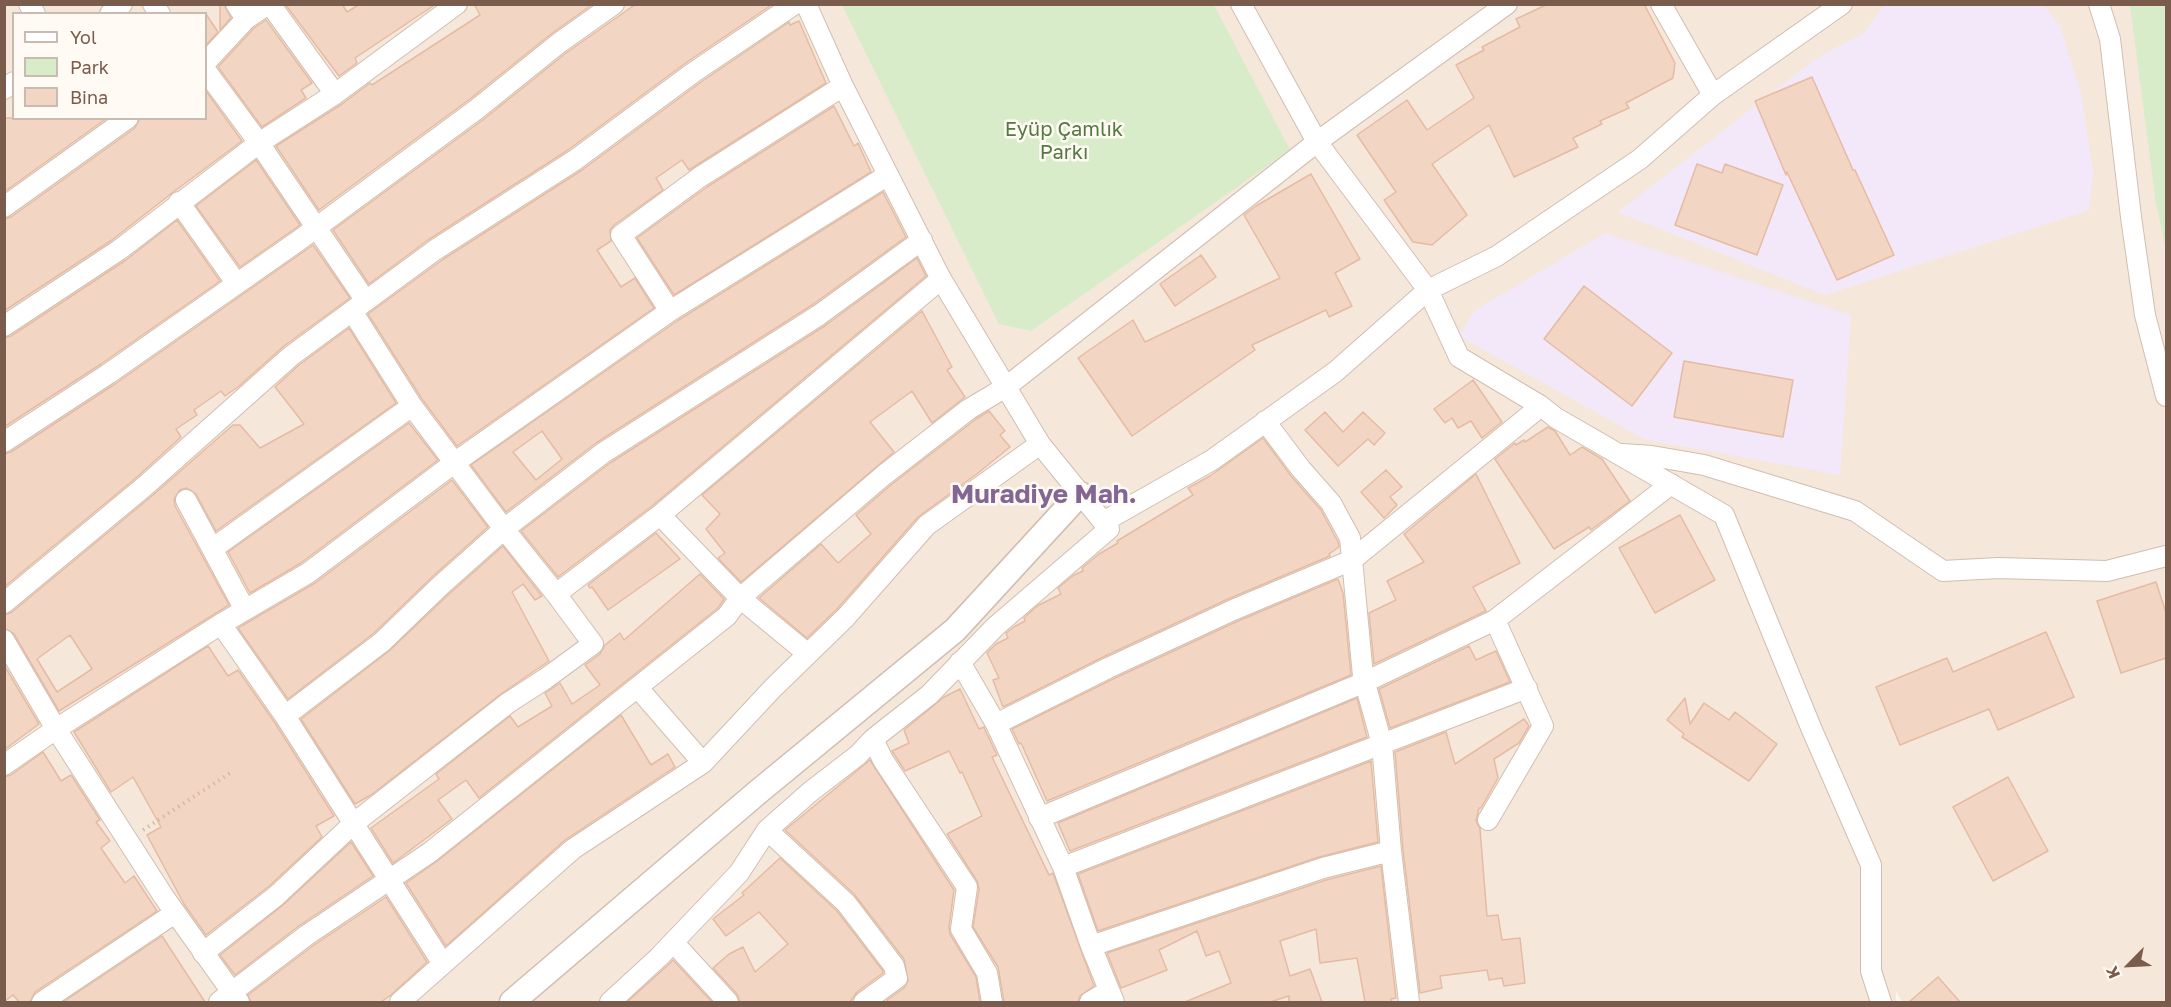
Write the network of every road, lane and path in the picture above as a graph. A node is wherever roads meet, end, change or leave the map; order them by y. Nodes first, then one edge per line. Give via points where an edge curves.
1 (269, 4) edge
2 (457, 4) edge
3 (614, 4) edge
4 (795, 4) edge
5 (806, 4) edge
6 (1241, 4) edge
7 (1507, 4) edge
8 (1661, 4) edge
9 (1842, 4) edge
10 (2099, 4) edge
11 (241, 12) edge
12 (207, 61) edge
13 (207, 72) edge
14 (843, 86) junction
15 (335, 94) junction
16 (1713, 95) junction
17 (125, 120) edge
18 (1317, 142) junction
19 (259, 143) junction
20 (888, 175) junction
21 (179, 202) junction
22 (4, 207) edge
23 (315, 228) junction
24 (922, 240) junction
25 (941, 279) junction
26 (237, 284) junction
27 (1428, 290) junction
28 (359, 306) junction
29 (670, 311) junction
30 (4, 326) edge
31 (1006, 387) junction
32 (2166, 396) edge
33 (412, 405) junction
34 (1541, 406) junction
35 (1265, 421) junction
36 (4, 442) edge
37 (1040, 444) junction
38 (1618, 454) junction
39 (454, 463) junction
40 (1671, 484) junction
41 (1080, 494) junction
42 (186, 500) dead end
43 (660, 515) junction
44 (1103, 522) junction
45 (504, 529) junction
46 (213, 549) junction
47 (2166, 556) edge
48 (1352, 560) junction
49 (556, 594) junction
50 (740, 598) junction
51 (4, 603) edge
52 (245, 610) junction
53 (1495, 620) junction
54 (221, 624) junction
55 (4, 640) edge
56 (808, 654) junction
57 (960, 662) junction
58 (1365, 682) junction
59 (638, 688) junction
60 (1527, 688) junction
61 (285, 716) junction
62 (996, 724) junction
63 (56, 729) junction
64 (873, 739) junction
65 (1382, 744) junction
66 (703, 763) junction
67 (4, 765) edge
68 (230, 773) dead end
69 (1039, 818) junction
70 (1488, 820) dead end
71 (353, 824) junction
72 (766, 830) junction
73 (128, 840) junction
74 (1391, 851) junction
75 (1063, 867) junction
76 (388, 880) junction
77 (175, 913) junction
78 (673, 942) junction
79 (1090, 946) junction
80 (203, 952) junction
81 (443, 964) junction
82 (1112, 997) edge
83 (230, 999) edge
84 (42, 1002) edge
85 (400, 1002) edge
86 (512, 1002) edge
87 (610, 1002) edge
88 (728, 1002) edge
89 (864, 1002) edge
90 (992, 1002) edge
91 (1090, 1002) edge
92 (1409, 1002) edge
93 (1881, 1002) edge

1 - 11 street
1 - 15 street
2 - 15 street
3 - 23 street
4 - 28 street
5 - 14 street
6 - 18 street
7 - 18 street
8 - 16 street
9 - 16 street
10 - 32 street via 2110,39 2145,315
11 - 12 street
13 - 19 street
14 - 20 street
14 - 29 street via 700,177 621,235
15 - 19 street
16 - 27 street via 1631,165 1497,256
17 - 22 street
18 - 27 street
18 - 31 street
19 - 21 street
19 - 23 street
20 - 24 street
20 - 29 street
21 - 26 street
21 - 30 street via 119,250
23 - 26 street
23 - 28 street
24 - 25 street
24 - 45 street via 819,315 603,453
25 - 31 street
25 - 43 street
26 - 36 street
27 - 34 street via 1459,357
27 - 35 street via 1335,372
28 - 33 street
28 - 51 street via 291,356 145,486
29 - 39 street
31 - 37 street
31 - 50 street via 969,409 884,475
33 - 39 street
33 - 46 street
34 - 38 street
34 - 48 street
35 - 44 street via 1212,460
35 - 48 street via 1331,503 1350,537
37 - 41 street
37 - 56 street via 927,525
38 - 40 street
38 - 47 street via 1704,465 1855,511 1943,571 2107,571
39 - 45 street
39 - 52 street via 308,573
40 - 53 street
40 - 93 street via 1725,515 1871,865 1871,971
41 - 44 street
41 - 86 street via 955,630
42 - 46 street
43 - 49 street
43 - 50 street
44 - 57 street via 1109,529
45 - 49 street
45 - 61 street via 382,642
46 - 52 street
48 - 58 street
48 - 62 street via 1233,610
49 - 71 street via 593,644 508,703
50 - 56 street
50 - 59 street via 727,616
52 - 54 street
53 - 58 street
53 - 60 street
54 - 61 street
54 - 63 street
55 - 63 street
56 - 66 street
57 - 62 street
57 - 64 street via 929,695
58 - 65 street
58 - 69 street
59 - 66 street
59 - 76 street via 429,853
60 - 65 street
60 - 70 street via 1543,726
61 - 71 street
62 - 69 street
63 - 67 street
63 - 73 street
64 - 72 street
64 - 90 street via 882,760 967,887 961,929 987,973
65 - 74 street
65 - 75 street
66 - 81 street via 573,849
68 - 73 path
69 - 75 street
71 - 76 street
71 - 80 street via 276,896
72 - 78 street via 739,873
72 - 89 street via 846,903 894,966 897,978
73 - 77 street
74 - 79 street via 1323,868
74 - 92 street
75 - 79 street
76 - 81 street
76 - 83 street via 307,935
77 - 80 street
77 - 84 street
78 - 87 street
78 - 88 street
79 - 82 street
80 - 83 street
81 - 85 street
82 - 91 street

